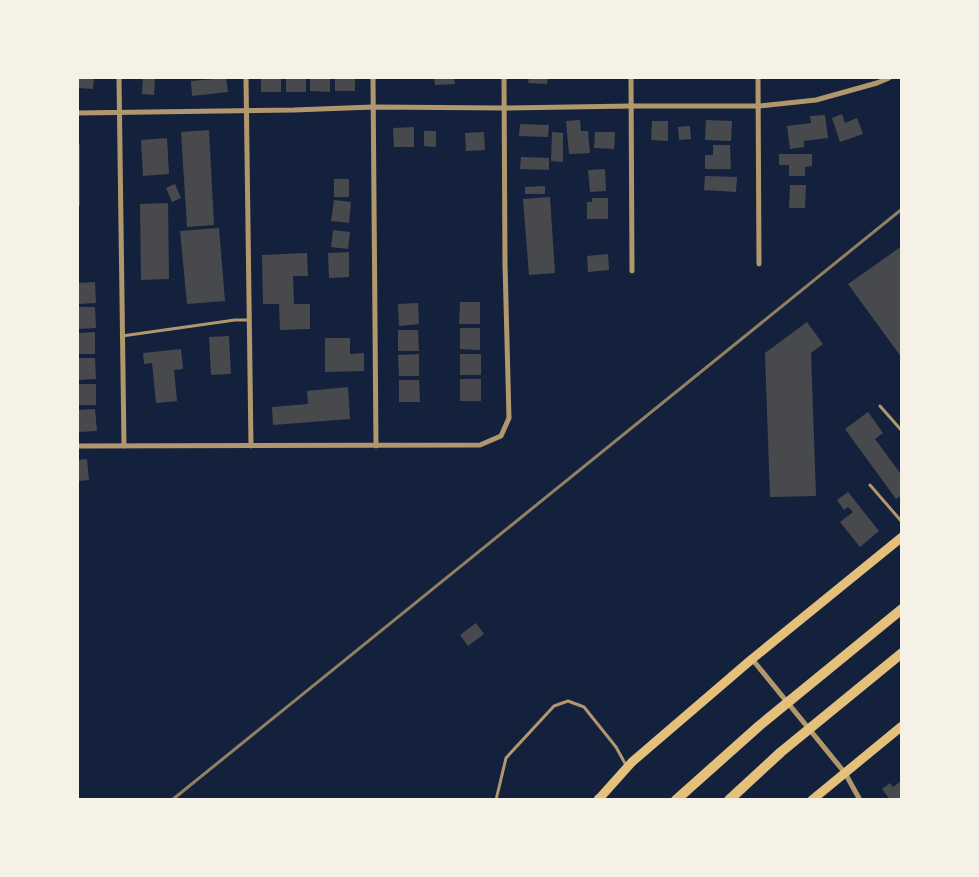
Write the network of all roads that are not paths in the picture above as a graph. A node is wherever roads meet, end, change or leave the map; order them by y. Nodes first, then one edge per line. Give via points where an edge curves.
1 (119, 78) edge
2 (246, 78) edge
3 (373, 78) edge
4 (504, 78) edge
5 (631, 78) edge
6 (758, 78) edge
7 (889, 78) edge
8 (632, 106) junction
9 (759, 106) junction
10 (373, 107) junction
11 (504, 108) junction
12 (246, 110) junction
13 (119, 112) junction
14 (78, 113) edge
15 (759, 264) dead end
16 (632, 271) dead end
17 (249, 320) junction
18 (122, 336) junction
19 (880, 406) dead end
20 (902, 431) edge
21 (78, 446) edge
22 (124, 446) junction
23 (251, 446) junction
24 (376, 446) junction
25 (870, 485) dead end
26 (902, 522) edge
27 (902, 537) edge
28 (902, 609) edge
29 (902, 653) edge
30 (752, 659) junction
31 (902, 726) edge
32 (627, 767) junction
33 (845, 773) junction
34 (599, 799) edge
35 (496, 800) edge
36 (676, 800) edge
37 (728, 800) edge
38 (812, 800) edge
39 (860, 800) edge

1 - 13 street
2 - 12 street
3 - 10 street
4 - 11 street
5 - 8 street
6 - 9 street
7 - 9 street via 816,100
8 - 9 street
8 - 11 street
8 - 16 street
9 - 15 street
10 - 11 street
10 - 12 street
10 - 24 street
11 - 24 street via 509,418 501,436 480,445
12 - 13 street
12 - 17 street
13 - 14 street
13 - 18 street
17 - 18 lane
17 - 23 street
18 - 22 street
19 - 20 lane
21 - 22 street
22 - 23 street
23 - 24 street
25 - 26 lane
27 - 30 main road
28 - 36 highway via 759,726
29 - 37 highway via 834,707
30 - 32 main road
30 - 33 street
31 - 33 main road
32 - 34 main road
32 - 35 lane via 616,747 584,706 568,701 554,706 506,758
33 - 38 main road
33 - 39 street

